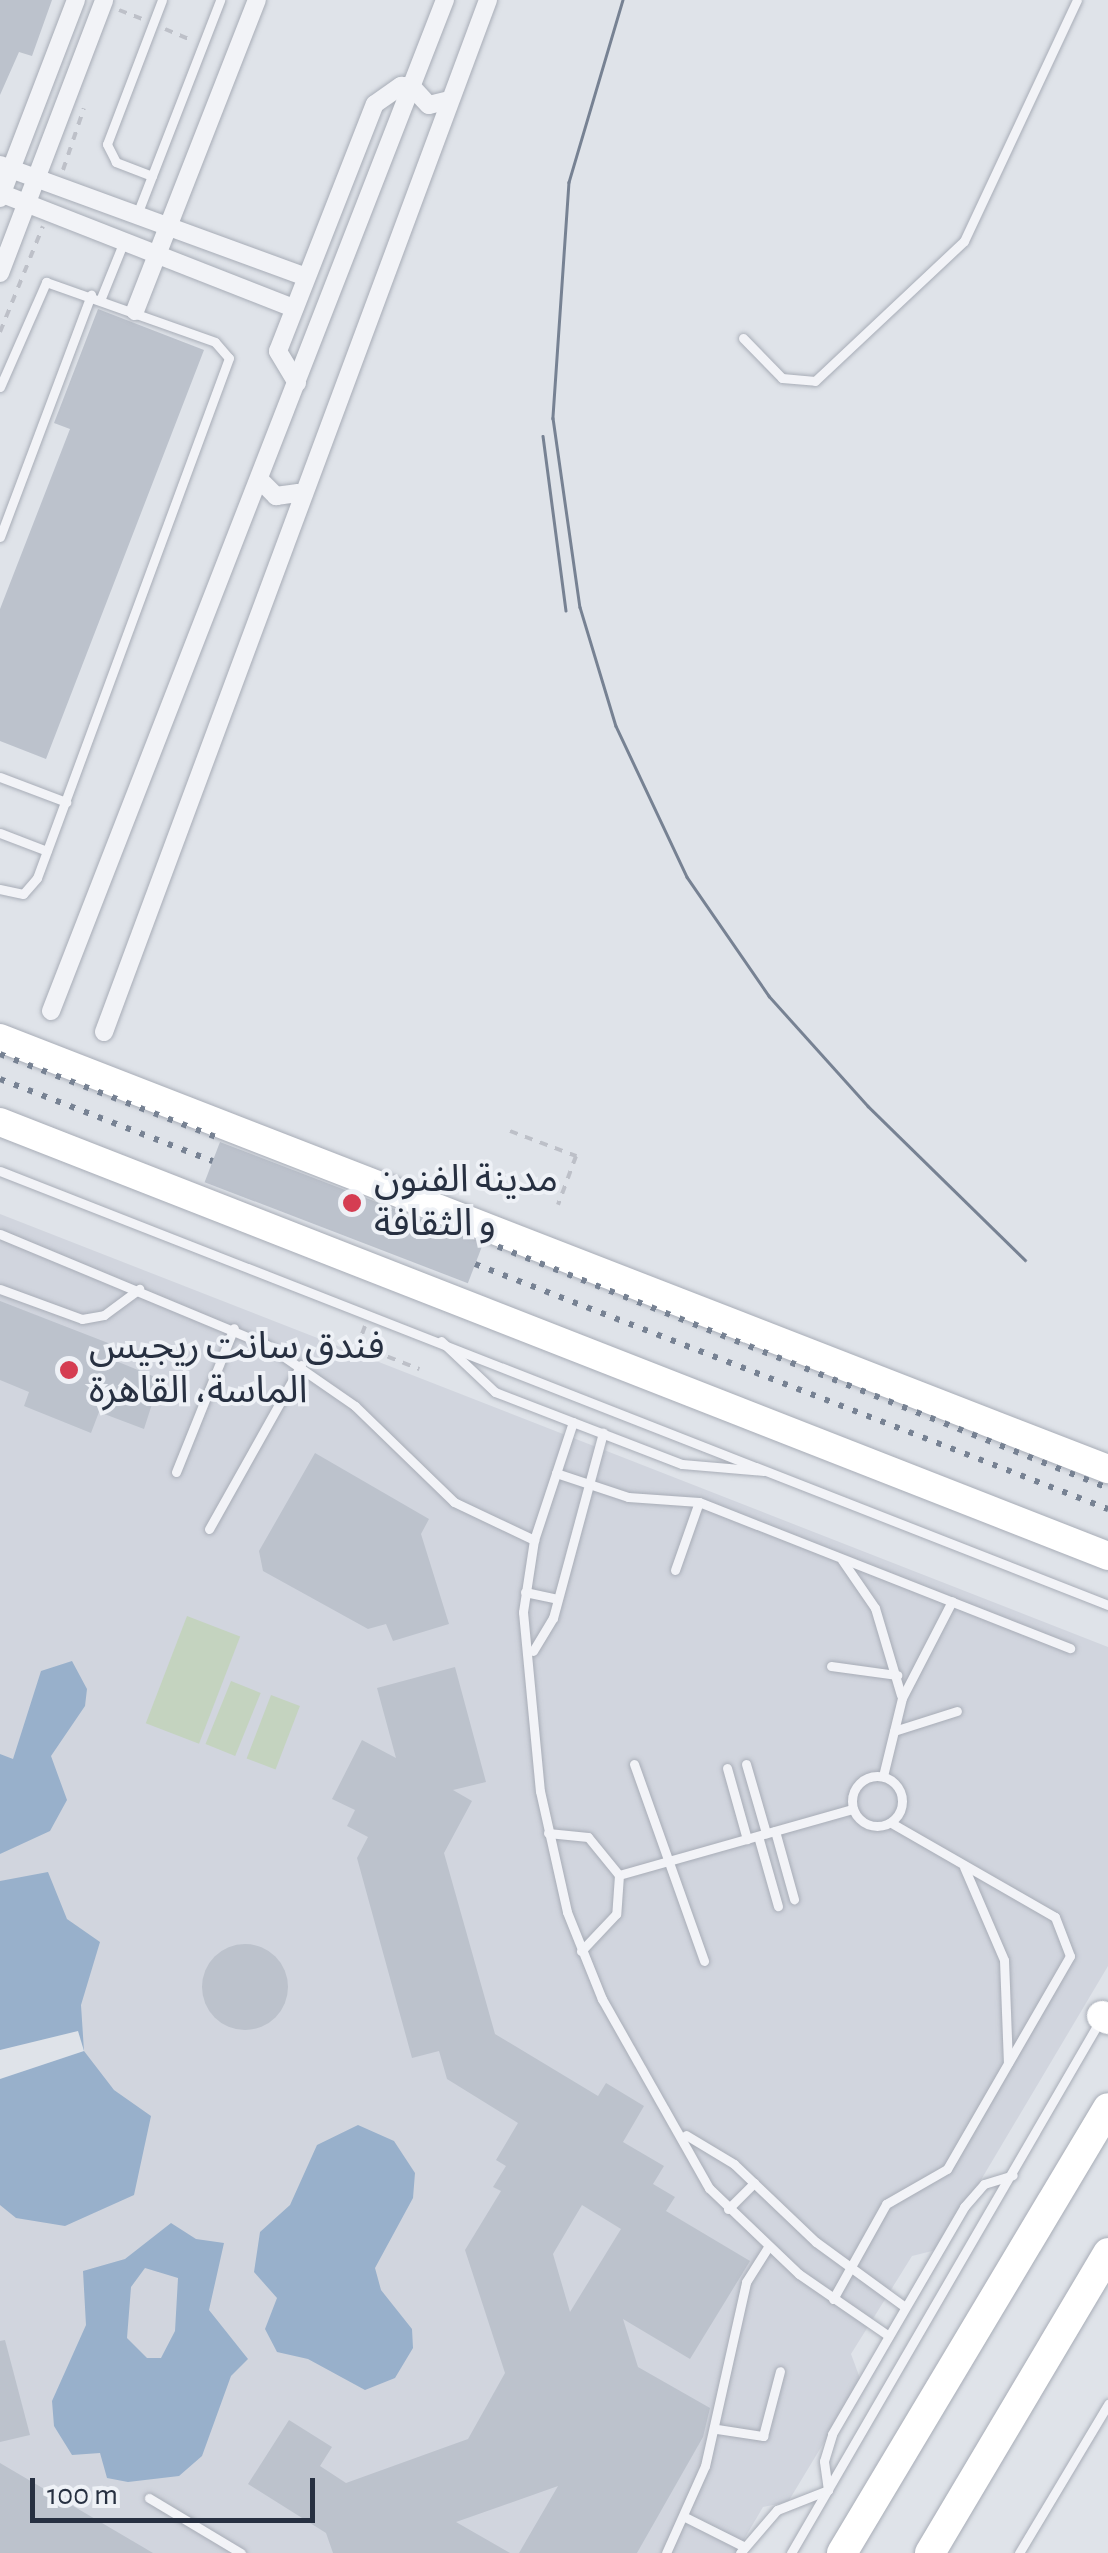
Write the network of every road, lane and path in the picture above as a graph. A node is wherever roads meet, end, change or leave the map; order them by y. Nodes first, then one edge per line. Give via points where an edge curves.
1 (76, 0) edge
2 (104, 0) edge
3 (162, 0) edge
4 (220, 0) edge
5 (257, 0) edge
6 (444, 0) edge
7 (488, 0) edge
8 (1076, 0) edge
9 (412, 86) junction
10 (449, 100) junction
11 (6, 167) edge
12 (152, 176) junction
13 (36, 179) junction
14 (0, 195) edge
15 (26, 203) junction
16 (136, 217) junction
17 (168, 229) junction
18 (124, 242) junction
19 (158, 254) junction
20 (0, 273) edge
21 (306, 277) junction
22 (96, 296) junction
23 (294, 308) junction
24 (135, 312) junction
25 (742, 338) dead end
26 (1, 381) edge
27 (297, 383) junction
28 (260, 480) junction
29 (298, 493) junction
30 (0, 537) edge
31 (0, 777) edge
32 (66, 802) junction
33 (0, 832) edge
34 (47, 851) junction
35 (0, 889) edge
36 (51, 1011) dead end
37 (104, 1032) dead end
38 (0, 1038) edge
39 (0, 1122) edge
40 (510, 1131) dead end
41 (0, 1171) edge
42 (558, 1205) dead end
43 (0, 1234) edge
44 (0, 1289) edge
45 (139, 1289) junction
46 (234, 1328) junction
47 (439, 1338) junction
48 (358, 1345) dead end
49 (301, 1365) junction
50 (419, 1368) dead end
51 (574, 1422) junction
52 (603, 1433) junction
53 (1108, 1468) edge
54 (770, 1471) junction
55 (176, 1472) dead end
56 (556, 1473) junction
57 (586, 1483) junction
58 (699, 1502) junction
59 (209, 1529) dead end
60 (534, 1540) junction
61 (1108, 1556) edge
62 (840, 1558) junction
63 (675, 1570) dead end
64 (525, 1592) junction
65 (557, 1598) junction
66 (952, 1602) junction
67 (1108, 1605) edge
68 (1070, 1648) dead end
69 (532, 1651) junction
70 (832, 1666) dead end
71 (897, 1675) junction
72 (902, 1698) junction
73 (958, 1711) dead end
74 (894, 1731) junction
75 (634, 1764) dead end
76 (746, 1764) dead end
77 (726, 1768) dead end
78 (883, 1776) junction
79 (853, 1809) junction
80 (890, 1822) junction
81 (548, 1833) junction
82 (766, 1833) junction
83 (747, 1839) junction
84 (668, 1860) junction
85 (962, 1863) junction
86 (619, 1874) junction
87 (794, 1900) dead end
88 (778, 1906) dead end
89 (580, 1950) junction
90 (704, 1961) dead end
91 (1106, 2014) edge
92 (1008, 2066) junction
93 (1108, 2108) edge
94 (686, 2135) junction
95 (1013, 2175) junction
96 (754, 2183) junction
97 (728, 2208) junction
98 (768, 2247) junction
99 (1108, 2254) edge
100 (849, 2268) junction
101 (832, 2299) junction
102 (906, 2307) junction
103 (889, 2336) junction
104 (780, 2372) dead end
105 (1108, 2404) edge
106 (718, 2429) junction
107 (828, 2490) junction
108 (149, 2498) dead end
109 (685, 2516) junction
110 (741, 2550) edge
111 (240, 2553) edge
112 (666, 2553) edge
113 (791, 2553) edge
114 (842, 2553) edge
115 (930, 2553) edge
116 (1019, 2553) edge

1 - 11 street
2 - 13 street
3 - 12 lane via 107,144 116,162
4 - 12 lane
5 - 17 street
6 - 9 street
7 - 10 street
8 - 25 lane via 964,241 815,381 782,378
9 - 10 street via 422,102
9 - 21 street via 375,104
9 - 27 street
10 - 29 street
11 - 13 street
11 - 14 street
12 - 16 lane
13 - 15 street
13 - 16 street
14 - 15 street
15 - 18 street
15 - 20 street
16 - 17 street
17 - 19 street
17 - 21 street
18 - 19 street
18 - 22 lane
19 - 23 street
19 - 24 street
21 - 23 street
22 - 24 lane
22 - 26 lane via 52,281 41,285
22 - 30 lane
23 - 27 street via 278,356
24 - 32 lane via 215,342 229,365
27 - 28 street
28 - 29 street via 276,496
28 - 36 street
29 - 37 street
31 - 32 lane
32 - 34 lane
33 - 34 lane
34 - 35 lane via 30,890
38 - 53 street
39 - 61 street
40 - 42 path via 576,1156
41 - 47 lane
43 - 45 lane
44 - 45 lane via 82,1319 104,1315
45 - 46 lane
46 - 49 lane
46 - 55 lane
47 - 51 lane via 472,1378
47 - 54 lane
48 - 50 path
49 - 59 lane
49 - 60 lane via 454,1502
51 - 52 lane
51 - 56 lane
52 - 54 lane via 711,1470
52 - 57 lane
54 - 67 lane
56 - 57 lane
56 - 60 lane
57 - 58 lane via 628,1497
57 - 65 lane
58 - 62 lane
58 - 63 lane
60 - 64 lane
62 - 66 lane
62 - 71 lane via 874,1608
64 - 65 lane
64 - 69 lane
65 - 69 lane
66 - 68 lane
66 - 72 lane
69 - 81 lane via 534,1748
70 - 71 lane
71 - 72 lane
72 - 74 lane
73 - 74 lane
74 - 78 lane
75 - 84 lane
76 - 82 lane
77 - 83 lane
78 - 79 lane via 860,1782
78 - 80 lane via 902,1801
79 - 80 lane via 866,1824
79 - 82 lane
80 - 85 lane
81 - 86 lane via 588,1837
81 - 89 lane
82 - 83 lane
82 - 87 lane
82 - 88 lane
83 - 84 lane
84 - 86 lane
84 - 90 lane
85 - 92 lane via 1004,1960
85 - 92 lane via 1055,1917 1070,1942 1066,1970
86 - 89 lane via 616,1914
89 - 94 lane via 627,2046
91 - 95 lane
92 - 100 lane via 947,2169 886,2204
93 - 114 main road
94 - 96 lane
94 - 97 lane via 694,2163
95 - 102 lane via 972,2194
95 - 107 lane
96 - 97 lane
96 - 100 lane
97 - 98 lane
98 - 101 lane
98 - 106 lane via 742,2293
99 - 115 main road
100 - 101 lane
100 - 102 lane
101 - 103 lane
102 - 103 lane
103 - 107 lane via 827,2447
104 - 106 lane via 763,2436
105 - 116 lane
106 - 109 lane
107 - 110 lane via 777,2510
107 - 113 lane
108 - 111 lane
109 - 110 lane
109 - 112 lane

